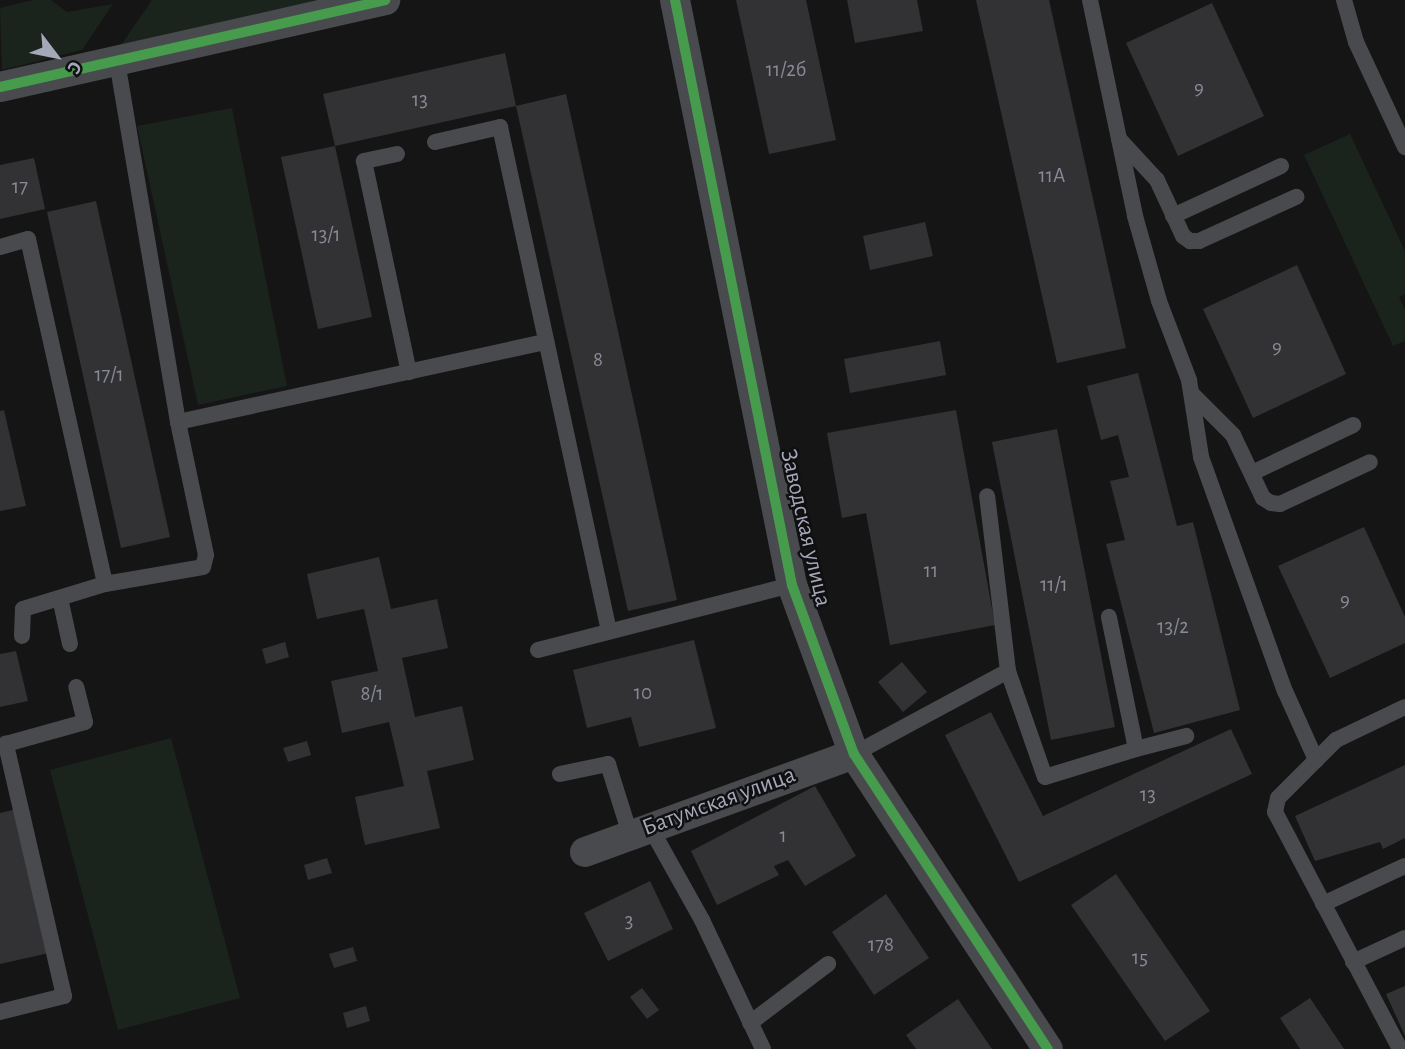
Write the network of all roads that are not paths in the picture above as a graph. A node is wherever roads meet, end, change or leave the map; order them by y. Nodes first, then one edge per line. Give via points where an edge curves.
1 (385, 0) edge
2 (675, 0) edge
3 (1090, 0) edge
4 (1344, 0) edge
5 (117, 62) junction
6 (0, 87) edge
7 (1119, 139) junction
8 (435, 142) dead end
9 (1405, 147) edge
10 (397, 153) dead end
11 (1281, 166) dead end
12 (1296, 197) dead end
13 (1174, 216) junction
14 (0, 247) edge
15 (546, 342) junction
16 (409, 372) junction
17 (1192, 394) junction
18 (178, 422) junction
19 (1353, 425) dead end
20 (1370, 462) dead end
21 (1252, 473) junction
22 (987, 496) dead end
23 (105, 584) junction
24 (792, 585) junction
25 (60, 598) junction
26 (1108, 617) dead end
27 (609, 631) junction
28 (22, 636) dead end
29 (70, 644) dead end
30 (538, 650) dead end
31 (1008, 671) junction
32 (76, 687) dead end
33 (1405, 707) edge
34 (1186, 736) dead end
35 (1136, 750) junction
36 (854, 754) junction
37 (1316, 760) junction
38 (560, 774) dead end
39 (640, 830) junction
40 (585, 852) dead end
41 (1405, 866) edge
42 (1323, 904) junction
43 (1405, 938) edge
44 (1353, 962) junction
45 (828, 964) dead end
46 (0, 1012) edge
47 (750, 1023) junction
48 (763, 1049) edge
49 (1048, 1049) edge
50 (1400, 1049) edge

1 - 5 street
2 - 24 street, Заводская улица
3 - 7 lane
4 - 9 lane via 1356,42
5 - 6 street
5 - 18 lane
7 - 13 lane via 1157,180
7 - 17 lane via 1154,284
8 - 15 lane via 500,127
10 - 16 lane via 364,161
11 - 13 lane
12 - 13 lane via 1199,241 1186,239
14 - 23 lane via 28,239
15 - 16 lane
15 - 27 lane
16 - 18 lane
17 - 21 lane via 1226,427
17 - 37 lane via 1204,467 1285,691
18 - 23 lane via 205,540 203,567
19 - 21 lane
20 - 21 lane via 1275,504 1264,498
22 - 31 lane
23 - 25 lane
24 - 27 lane
24 - 36 street, Заводская улица
25 - 28 lane via 23,609
25 - 29 lane
26 - 35 lane
27 - 30 lane
31 - 35 lane via 1045,777
31 - 36 lane
32 - 46 lane via 85,722 6,744 64,996
33 - 37 lane via 1345,735
34 - 35 lane
36 - 39 street, Батумская улица
36 - 49 street, Заводская улица
37 - 42 lane via 1278,798 1275,812
38 - 39 lane via 608,764
39 - 40 street, Батумская улица
39 - 47 lane via 702,920
41 - 42 lane
42 - 44 lane
43 - 44 lane
44 - 50 lane
45 - 47 lane
47 - 48 lane

